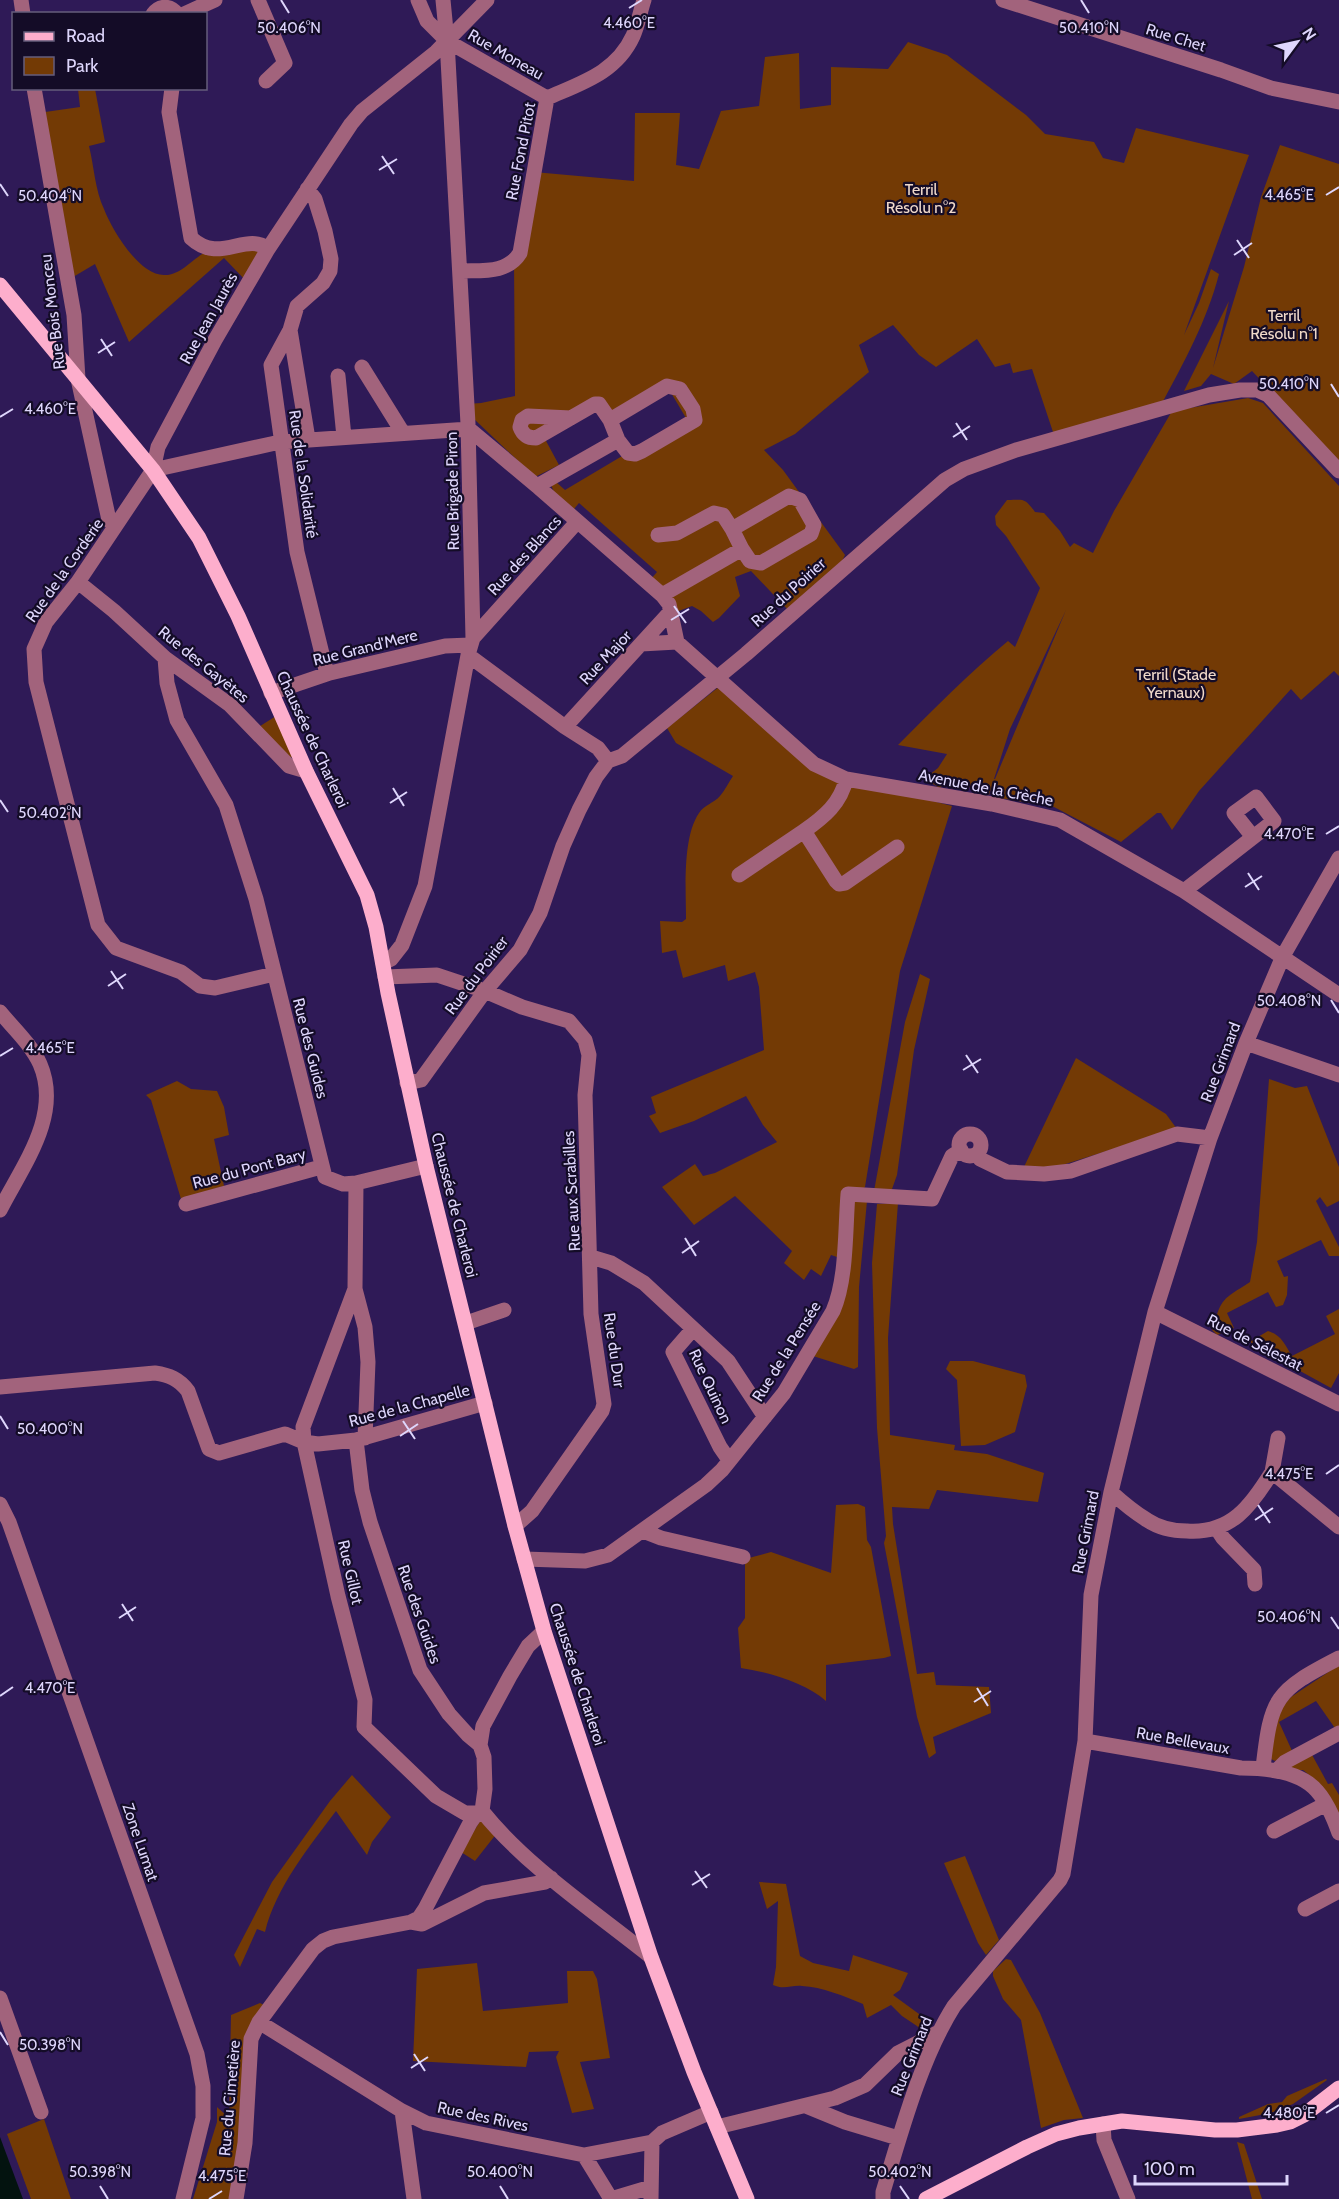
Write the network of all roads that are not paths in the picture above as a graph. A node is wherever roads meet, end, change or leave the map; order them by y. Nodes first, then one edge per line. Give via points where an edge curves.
1 (215, 0) edge
2 (258, 0) edge
3 (418, 0) edge
4 (443, 0) edge
5 (487, 0) edge
6 (644, 0) edge
7 (1003, 0) edge
8 (188, 12) edge
9 (447, 41) junction
10 (266, 81) dead end
11 (34, 90) edge
12 (172, 90) edge
13 (547, 98) junction
14 (1339, 102) edge
15 (307, 189) junction
16 (268, 249) junction
17 (460, 271) junction
18 (2, 293) edge
19 (290, 330) junction
20 (362, 368) dead end
21 (338, 376) dead end
22 (78, 379) junction
23 (571, 418) dead end
24 (610, 420) junction
25 (469, 429) junction
26 (403, 433) junction
27 (344, 437) junction
28 (308, 439) junction
29 (618, 440) junction
30 (280, 442) junction
31 (153, 471) junction
32 (1339, 471) edge
33 (537, 486) junction
34 (577, 522) junction
35 (115, 527) junction
36 (732, 529) junction
37 (658, 535) dead end
38 (742, 549) junction
39 (78, 582) junction
40 (662, 595) junction
41 (671, 611) junction
42 (677, 642) junction
43 (642, 644) junction
44 (470, 646) junction
45 (165, 658) junction
46 (327, 674) junction
47 (716, 678) junction
48 (271, 693) junction
49 (565, 727) junction
50 (608, 760) junction
51 (306, 771) junction
52 (846, 779) junction
53 (804, 831) junction
54 (1253, 837) dead end
55 (897, 847) dead end
56 (1339, 858) edge
57 (739, 875) dead end
58 (1184, 891) junction
59 (1283, 956) junction
60 (384, 970) junction
61 (274, 974) junction
62 (485, 991) junction
63 (1339, 995) edge
64 (0, 1012) edge
65 (1246, 1043) junction
66 (1339, 1075) edge
67 (407, 1083) junction
68 (1210, 1138) junction
69 (426, 1166) junction
70 (321, 1167) junction
71 (356, 1183) junction
72 (186, 1204) dead end
73 (0, 1210) edge
74 (591, 1257) junction
75 (355, 1289) junction
76 (504, 1310) dead end
77 (1155, 1312) junction
78 (466, 1323) junction
79 (693, 1329) junction
80 (0, 1387) edge
81 (485, 1402) junction
82 (1339, 1404) edge
83 (765, 1417) junction
84 (1278, 1438) dead end
85 (361, 1439) junction
86 (304, 1442) junction
87 (729, 1460) junction
88 (1272, 1472) junction
89 (1111, 1492) junction
90 (0, 1504) edge
91 (515, 1526) junction
92 (1339, 1527) edge
93 (1217, 1529) junction
94 (643, 1531) junction
95 (743, 1557) dead end
96 (524, 1559) junction
97 (1256, 1584) dead end
98 (544, 1631) junction
99 (1339, 1659) edge
100 (1339, 1733) edge
101 (1085, 1741) junction
102 (480, 1745) junction
103 (1269, 1770) junction
104 (1326, 1804) junction
105 (480, 1812) junction
106 (1338, 1830) edge
107 (1274, 1831) dead end
108 (551, 1878) junction
109 (1339, 1891) edge
110 (1305, 1909) dead end
111 (411, 1922) junction
112 (651, 1957) junction
113 (0, 1998) edge
114 (260, 2022) junction
115 (937, 2033) junction
116 (1339, 2088) edge
117 (806, 2106) junction
118 (402, 2111) junction
119 (41, 2112) dead end
120 (711, 2112) junction
121 (1103, 2124) junction
122 (717, 2127) junction
123 (898, 2138) junction
124 (652, 2142) junction
125 (584, 2155) junction
126 (651, 2193) edge
127 (183, 2199) edge
128 (236, 2199) edge
129 (414, 2199) edge
130 (747, 2199) edge
131 (883, 2199) edge
132 (926, 2199) edge
133 (1128, 2199) edge

1 - 8 street
2 - 10 street via 285,63
3 - 9 street, Rue Moneau via 428,21
4 - 9 street, Rue Brigade Piron
5 - 9 street, Rue Jean Jaurès
6 - 13 street, Rue Fond Pitot via 634,35 614,64 600,75
7 - 14 street, Rue Chet via 1271,88
9 - 13 street, Rue Moneau
9 - 15 street, Rue Jean Jaurès via 362,111
9 - 17 street, Rue Brigade Piron
11 - 22 street, Rue Bois Monceu via 74,315
12 - 16 street via 169,112 191,238 211,250 257,243
13 - 17 street, Rue Fond Pitot via 520,253 504,268
15 - 16 street, Rue Jean Jaurès
15 - 19 street via 315,199 325,231 330,271 323,283 297,306
16 - 31 street, Rue Jean Jaurès via 158,447
17 - 25 street, Rue Brigade Piron
18 - 22 main road, Chaussée de Charleroi
19 - 28 street
19 - 30 street, Rue de la Solidarité via 271,365
20 - 26 street
21 - 27 street
22 - 31 main road, Chaussée de Charleroi
22 - 35 street, Rue Bois Monceu via 109,520
23 - 24 street via 599,404
24 - 29 street
24 - 29 street via 667,386 680,389 693,409 695,420 635,454 628,453
25 - 26 street
25 - 33 street, Rue des Blancs
25 - 44 street, Rue Brigade Piron
26 - 27 street
27 - 28 street
28 - 30 street
29 - 33 street
30 - 31 street
30 - 46 street, Rue de la Solidarité via 297,552
31 - 35 street, Rue de la Corderie
31 - 48 main road, Chaussée de Charleroi via 200,538
32 - 47 street, Rue du Poirier via 1268,395 1257,390 1209,395 1016,450 945,480
33 - 34 street, Rue des Blancs
34 - 40 street
34 - 44 street, Rue des Blancs
35 - 39 street, Rue de la Corderie
36 - 37 street via 723,515 714,513 677,533
36 - 38 street
36 - 38 street via 789,496 800,500 814,525 811,534 761,563 750,561
38 - 40 street
39 - 45 street, Rue des Gayètes
39 - 61 street, Rue de la Corderie via 46,622 34,649 36,682 98,926 116,948 181,972 200,986 215,988
40 - 41 street
41 - 42 street
41 - 43 street, Rue Major
42 - 43 street
42 - 47 street, Avenue de la Crèche
43 - 49 street, Rue Major
44 - 46 street, Rue Grand'Mere via 445,646
44 - 49 street
44 - 60 street, Rue Brigade Piron via 424,886 402,945
45 - 51 street, Rue des Gayètes via 230,705 289,766
45 - 61 street, Rue des Guides via 177,720 226,804 256,899
46 - 48 street, Rue Grand'Mere
47 - 50 street, Rue du Poirier via 622,756
47 - 52 street, Avenue de la Crèche via 814,764
48 - 51 main road, Chaussée de Charleroi
49 - 50 street via 598,748
50 - 62 street, Rue du Poirier via 579,810 531,931
51 - 60 main road, Chaussée de Charleroi via 366,895
52 - 53 street via 828,813
52 - 58 street, Avenue de la Crèche via 1060,820
53 - 55 street via 839,884
53 - 57 street
54 - 58 street
56 - 59 street, Rue Grimard
58 - 59 street, Avenue de la Crèche
59 - 63 street, Avenue de la Crèche
59 - 65 street, Rue Grimard
60 - 62 street, Rue aux Scrabilles via 437,975
60 - 67 main road, Chaussée de Charleroi
61 - 70 street, Rue des Guides
62 - 67 street, Rue du Poirier via 421,1080
62 - 74 street, Rue aux Scrabilles via 569,1021 589,1047 585,1095
64 - 73 street via 39,1062 48,1103 39,1136
65 - 66 street
65 - 68 street, Rue Grimard
67 - 69 main road, Chaussée de Charleroi
68 - 77 street, Rue Grimard
68 - 83 street, Rue de la Pensée via 1177,1134 1071,1171 1044,1174 1006,1172 977,1154 970,1156 961,1150 952,1156 932,1198 848,1194 837,1301 784,1393
69 - 71 street
69 - 78 main road, Chaussée de Charleroi
70 - 71 street via 325,1177 343,1184
70 - 72 street, Rue du Pont Bary
71 - 75 street, Rue des Guides
74 - 79 street, Rue aux Scrabilles via 611,1263 644,1283
74 - 91 street, Rue du Dur via 591,1314 604,1404 532,1511
75 - 85 street, Rue des Guides via 365,1327 368,1362
75 - 86 street, Rue Gillot via 303,1427
76 - 78 street
77 - 82 street, Rue de Sélestat
77 - 89 street, Rue Grimard
78 - 81 main road, Chaussée de Charleroi
79 - 83 street, Rue aux Scrabilles via 728,1361
79 - 87 street, Rue Quinon via 673,1352
80 - 86 street, Rue de la Chapelle via 155,1373 183,1384 209,1449 219,1454 285,1434
81 - 85 street, Rue de la Chapelle
81 - 91 main road, Chaussée de Charleroi
83 - 87 street
84 - 88 street
85 - 86 street, Rue de la Chapelle
85 - 102 street, Rue des Guides via 362,1490 370,1522 420,1670 449,1714
86 - 105 street, Rue Gillot via 365,1700 364,1728 436,1796 465,1813
87 - 94 street via 706,1485
88 - 92 street
88 - 93 street via 1251,1503
89 - 93 street via 1158,1526 1198,1532
89 - 101 street, Rue Grimard via 1091,1595
90 - 127 street, Zone Lumat via 197,2054 203,2086 202,2118
91 - 96 main road, Chaussée de Charleroi
93 - 97 street via 1254,1570
94 - 95 street
94 - 96 street via 608,1555 585,1561
96 - 98 main road, Chaussée de Charleroi
98 - 102 street via 528,1646 510,1676 483,1726
98 - 112 main road, Chaussée de Charleroi
99 - 103 street via 1301,1677 1275,1707 1268,1727
100 - 103 street
101 - 103 street, Rue Bellevaux
101 - 115 street, Rue Grimard via 1060,1880 954,2006
102 - 105 street via 485,1789
103 - 104 street, Rue Bellevaux via 1306,1782
104 - 106 street, Rue Bellevaux
104 - 107 street
105 - 108 street
105 - 111 street via 470,1823 425,1909
108 - 111 street, Rue du Cimetière via 484,1893 431,1921
108 - 112 street
109 - 110 street
111 - 114 street, Rue du Cimetière via 333,1937 318,1944
112 - 120 main road, Chaussée de Charleroi
113 - 119 street
114 - 118 street, Rue des Rives
114 - 128 street, Rue du Cimetière via 251,2039 245,2143
115 - 117 street via 898,2053 865,2085
115 - 123 street, Rue Grimard
116 - 121 main road via 1304,2115 1277,2125 1223,2130 1136,2121
117 - 122 street
117 - 123 street
118 - 125 street, Rue des Rives via 426,2123
118 - 129 street
120 - 122 main road, Chaussée de Charleroi
120 - 124 street via 662,2133
121 - 132 main road via 1056,2134
121 - 133 street via 1104,2140
122 - 130 main road, Chaussée de Charleroi
123 - 131 street, Rue Grimard
124 - 125 street, Rue des Rives
124 - 126 street
125 - 126 street via 611,2199

